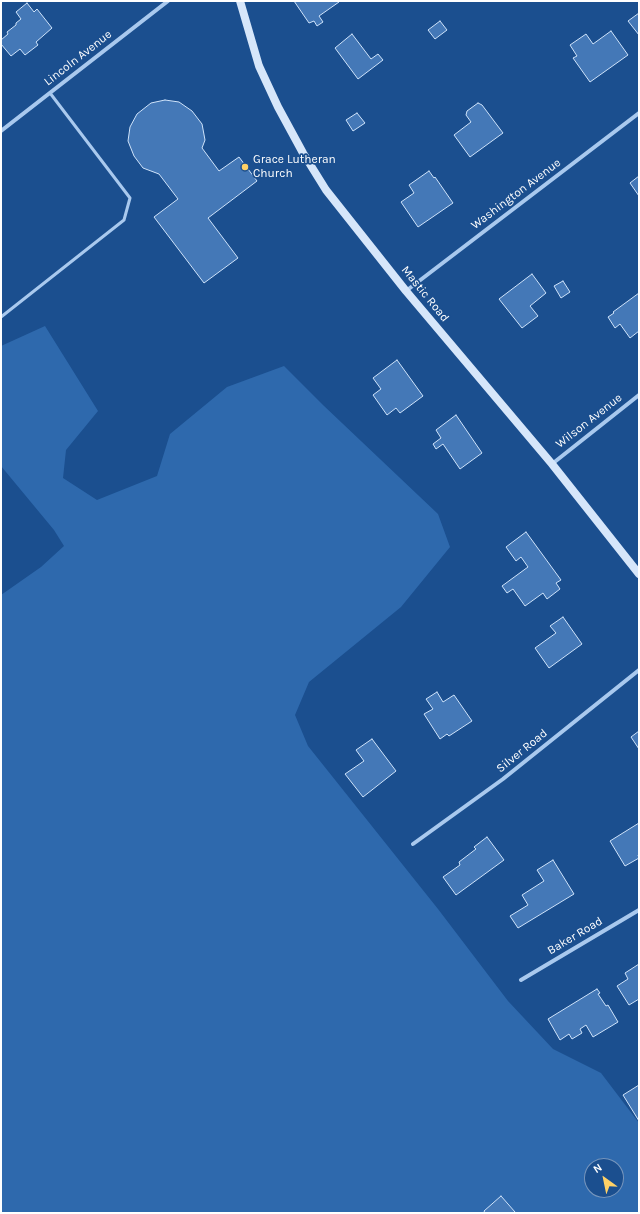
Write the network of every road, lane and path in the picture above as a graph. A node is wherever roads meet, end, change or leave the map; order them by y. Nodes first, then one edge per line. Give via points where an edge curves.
1 (168, 1) edge
2 (240, 1) edge
3 (50, 93) junction
4 (639, 113) edge
5 (1, 131) edge
6 (406, 291) junction
7 (1, 317) edge
8 (639, 395) edge
9 (552, 464) junction
10 (639, 574) edge
11 (639, 670) edge
12 (413, 844) dead end
13 (639, 910) edge
14 (521, 980) dead end

1 - 3 street, Lincoln Avenue
2 - 6 main road, Mastic Road via 259,66 303,153 326,190
3 - 5 street, Lincoln Avenue
3 - 7 lane via 130,198 124,220
4 - 6 street, Washington Avenue
6 - 9 main road, Mastic Road
8 - 9 street, Wilson Avenue
9 - 10 main road, Mastic Road
11 - 12 street, Silver Road via 503,779
13 - 14 street, Baker Road

